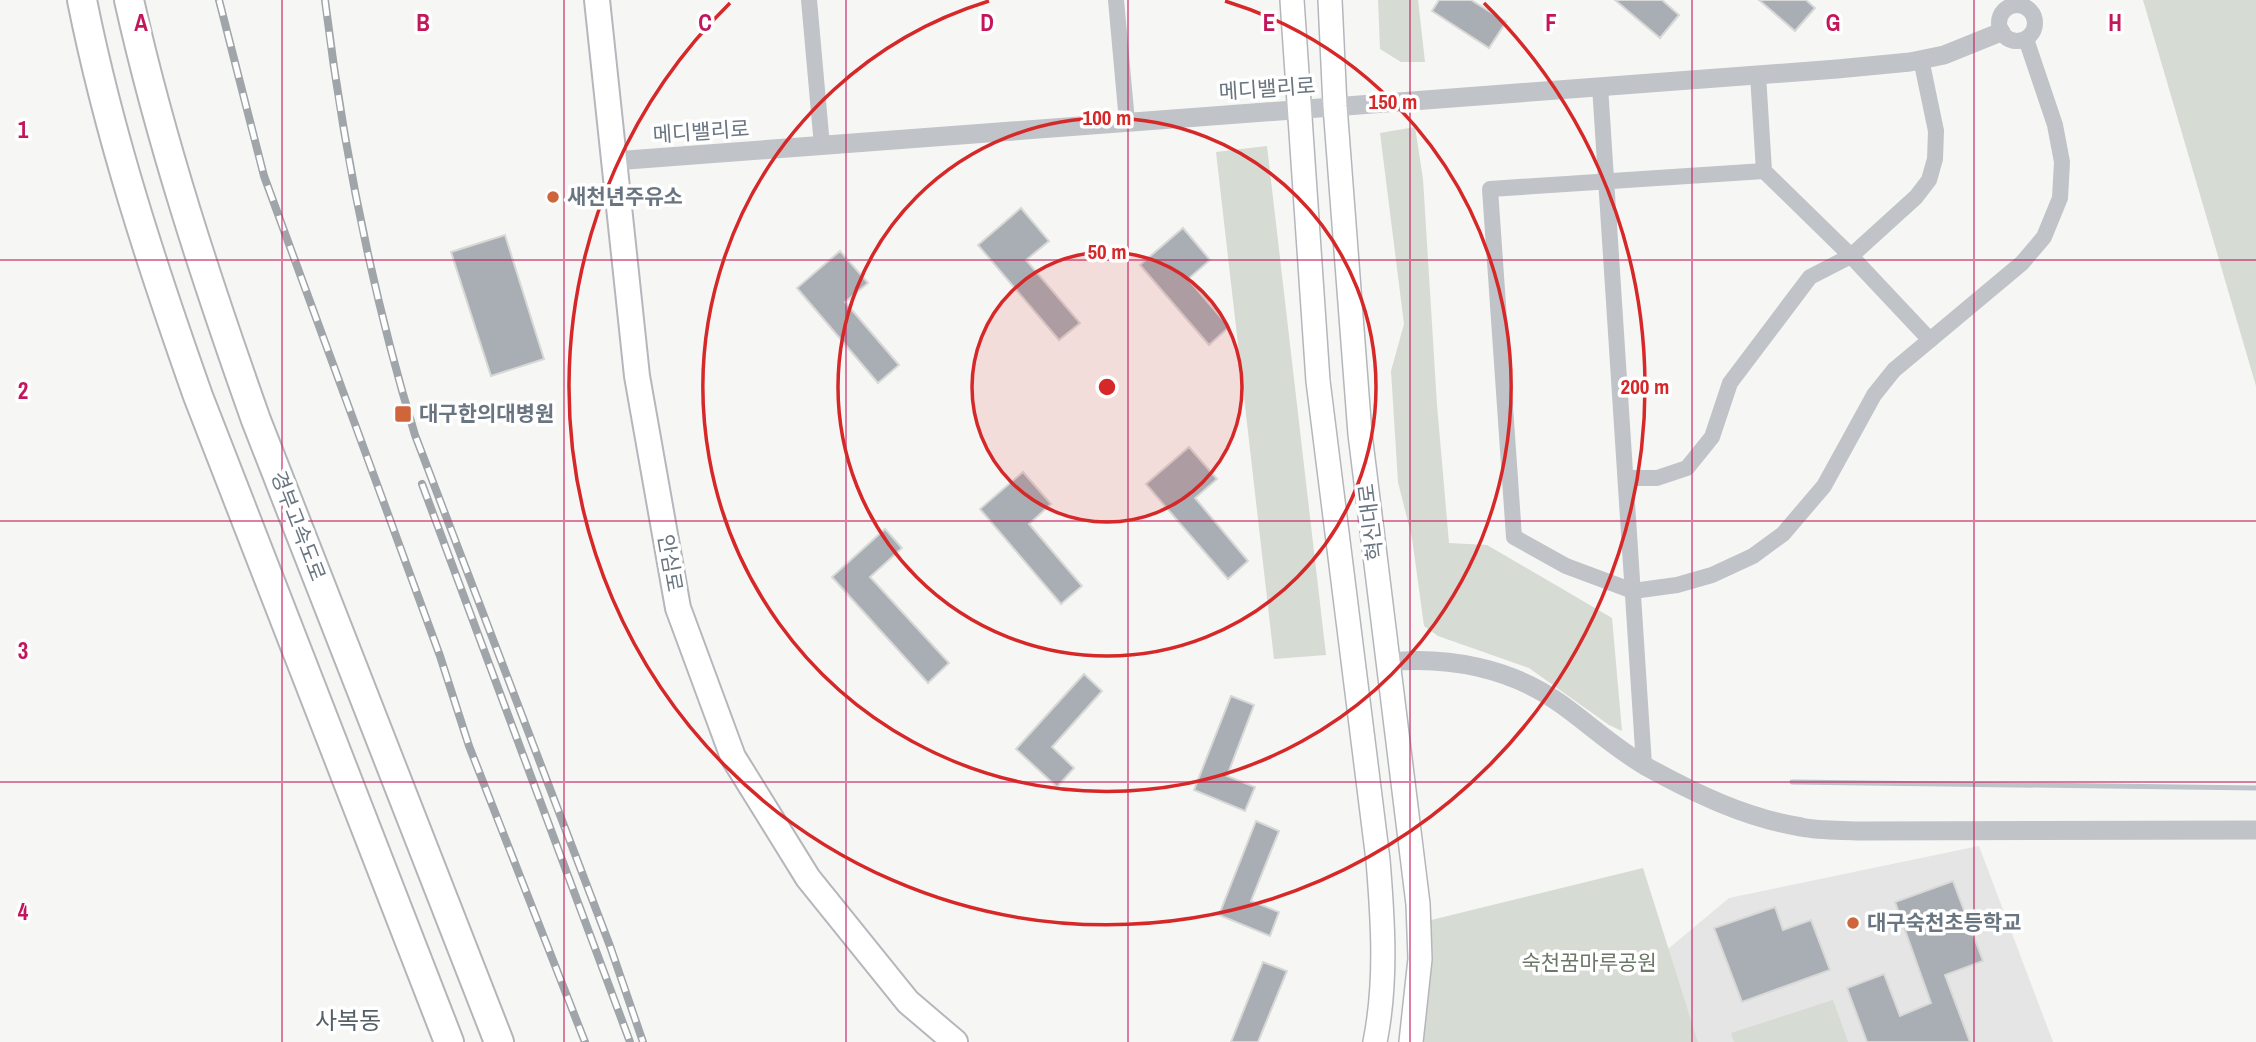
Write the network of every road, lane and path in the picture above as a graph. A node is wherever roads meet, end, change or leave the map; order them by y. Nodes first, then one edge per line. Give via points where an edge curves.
1 (82, 0) edge
2 (129, 0) edge
3 (597, 0) edge
4 (809, 0) edge
5 (1115, 0) edge
6 (1292, 0) edge
7 (1330, 0) edge
8 (2015, 3) edge
9 (2001, 32) junction
10 (2026, 39) junction
11 (1921, 59) junction
12 (1758, 75) junction
13 (1600, 86) junction
14 (1335, 106) junction
15 (1298, 109) junction
16 (1127, 122) junction
17 (822, 145) junction
18 (614, 161) junction
19 (1764, 171) junction
20 (1607, 180) junction
21 (1851, 256) junction
22 (1930, 340) junction
23 (1626, 478) junction
24 (1633, 592) junction
25 (1388, 662) junction
26 (1644, 765) junction
27 (2256, 830) edge
28 (449, 1042) edge
29 (499, 1042) edge
30 (955, 1042) edge
31 (1375, 1042) edge
32 (1411, 1042) edge

1 - 28 highway via 117,148 179,344
2 - 29 highway, 경부고속도로 via 155,108 229,344
3 - 18 main road, 안심로
4 - 17 street
5 - 16 street
6 - 15 main road
7 - 14 main road, 혁신대로
8 - 9 street via 2001,15
8 - 10 street via 2027,8 2034,19 2034,30
9 - 10 street via 2009,40
9 - 11 street, 메디밸리로 via 1944,55
10 - 22 street via 2062,162 2060,198 2044,237 2022,263
11 - 12 street, 메디밸리로
11 - 21 street via 1936,131 1929,180
12 - 13 street, 메디밸리로
12 - 19 street
13 - 14 street, 메디밸리로
13 - 20 street
14 - 15 street, 메디밸리로
14 - 25 main road, 혁신대로 via 1360,434
15 - 16 street, 메디밸리로
15 - 31 main road via 1318,380 1384,930
16 - 17 street, 메디밸리로
17 - 18 street, 메디밸리로
18 - 30 main road, 안심로 via 637,376 678,608 733,757 808,878 908,1003
19 - 20 street
19 - 21 street
20 - 23 street
20 - 24 street via 1490,189 1514,537 1566,566
21 - 22 street
21 - 23 street via 1810,277 1730,383 1712,437 1687,468 1657,478
22 - 24 street via 1894,370 1874,395 1824,486 1783,534 1753,556 1712,575
23 - 24 street
24 - 26 street
25 - 26 street via 1480,666 1524,682
25 - 32 main road, 혁신대로 via 1418,904 1420,958
26 - 27 street via 1708,799 1761,819 1803,828

